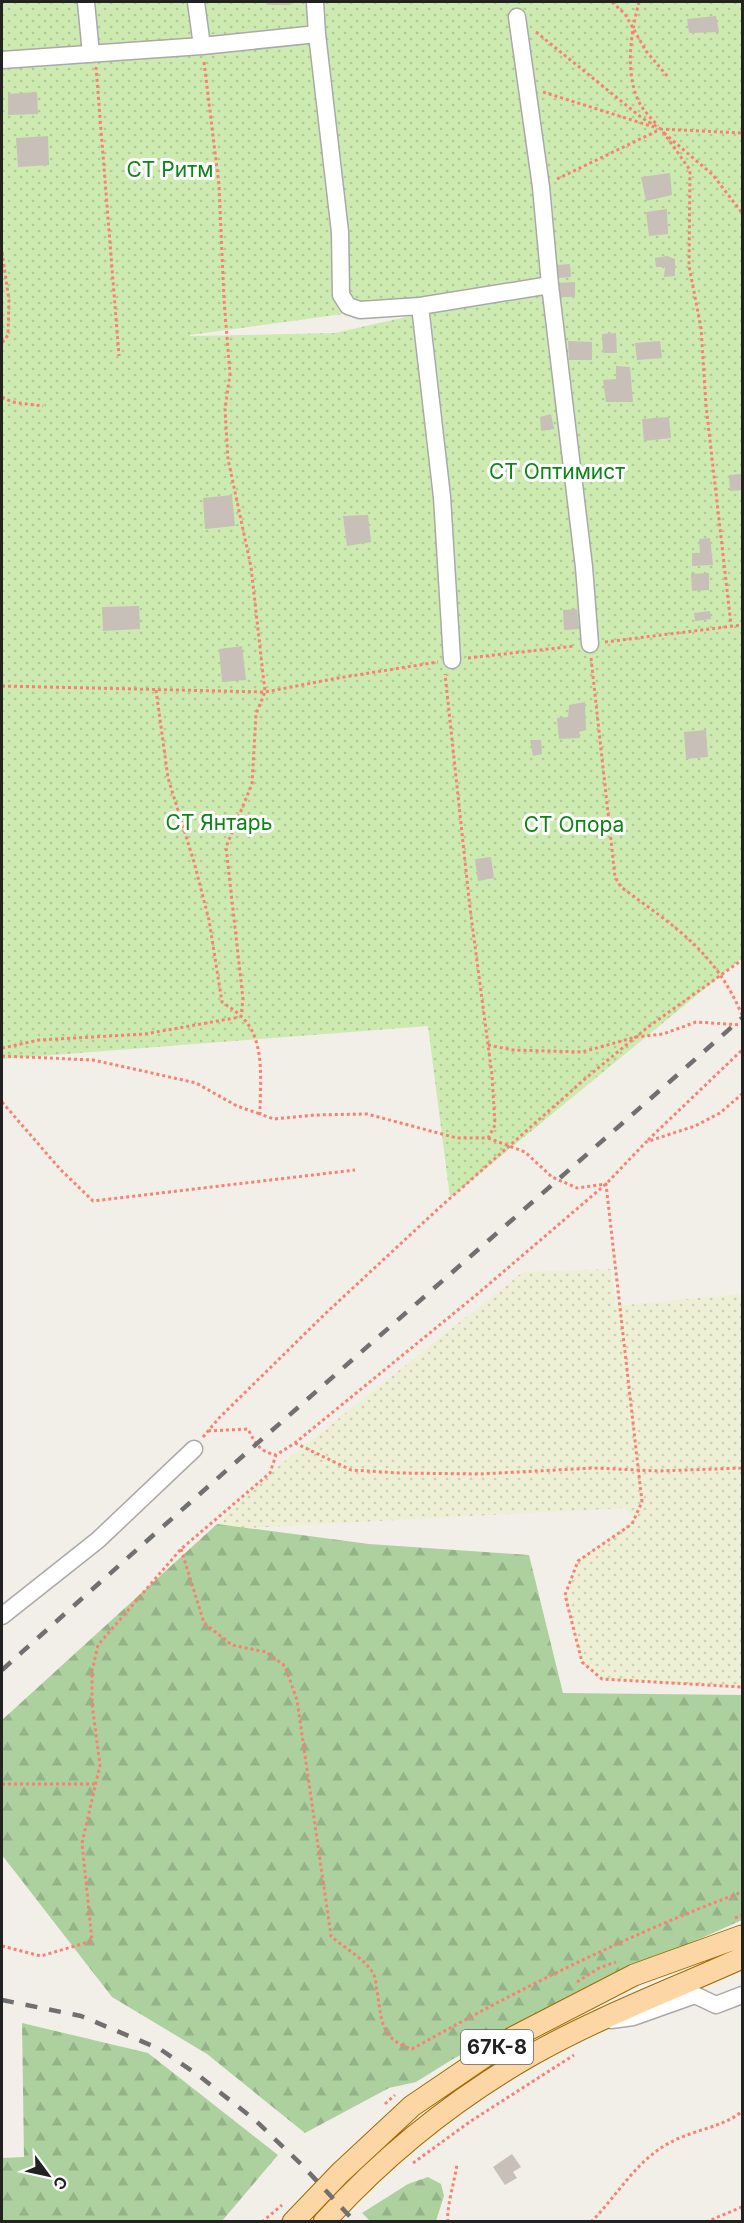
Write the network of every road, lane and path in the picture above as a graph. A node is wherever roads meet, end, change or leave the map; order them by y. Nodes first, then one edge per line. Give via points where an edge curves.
1 (86, 2) edge
2 (196, 2) edge
3 (315, 2) edge
4 (612, 2) edge
5 (639, 2) edge
6 (517, 16) joint
7 (633, 28) junction
8 (317, 34) junction
9 (202, 46) junction
10 (93, 54) junction
11 (2, 60) edge
12 (668, 77) dead end
13 (528, 88) junction
14 (661, 129) junction
15 (742, 133) edge
16 (541, 187) junction
17 (742, 213) edge
18 (2, 252) edge
19 (550, 285) junction
20 (420, 306) junction
21 (2, 343) edge
22 (119, 356) dead end
23 (2, 397) edge
24 (43, 406) dead end
25 (731, 626) dead end
26 (590, 644) joint
27 (448, 661) junction
28 (2, 686) edge
29 (156, 690) junction
30 (265, 692) junction
31 (742, 960) edge
32 (722, 976) junction
33 (242, 1016) junction
34 (742, 1016) edge
35 (742, 1024) edge
36 (636, 1037) junction
37 (488, 1045) junction
38 (2, 1048) edge
39 (742, 1050) edge
40 (2, 1056) edge
41 (742, 1094) edge
42 (2, 1102) edge
43 (260, 1114) junction
44 (488, 1138) junction
45 (646, 1142) junction
46 (509, 1146) junction
47 (355, 1170) dead end
48 (606, 1184) junction
49 (208, 1431) junction
50 (295, 1443) junction
51 (194, 1449) joint
52 (276, 1455) junction
53 (742, 1468) edge
54 (638, 1470) junction
55 (181, 1549) junction
56 (2, 1616) edge
57 (742, 1687) edge
58 (2, 1784) edge
59 (95, 1784) junction
60 (742, 1892) edge
61 (742, 1936) edge
62 (2, 1946) edge
63 (742, 1958) edge
64 (742, 1995) edge
65 (598, 2021) junction
66 (580, 2051) dead end
67 (740, 2113) dead end
68 (457, 2164) dead end
69 (409, 2166) dead end
70 (742, 2207) edge
71 (292, 2222) edge
72 (324, 2222) edge
73 (448, 2222) edge
74 (591, 2222) edge
75 (706, 2222) edge

1 - 10 street
2 - 9 street
3 - 8 street
4 - 7 path
5 - 7 path
6 - 13 street
6 - 14 path via 642,118
7 - 12 path
7 - 14 path via 629,67 640,103
8 - 9 street
8 - 20 street via 340,232 341,295 348,306 360,310
9 - 10 street
9 - 30 path via 219,185 230,374 225,409 228,459 251,567
10 - 11 street
10 - 22 path
13 - 14 path
13 - 16 street
14 - 15 path
14 - 16 path
14 - 17 path via 712,175
14 - 25 path via 690,170 689,266 701,328
16 - 19 street
18 - 21 path via 9,300 8,335
19 - 20 street
19 - 26 street
20 - 27 street via 442,497
23 - 24 path
26 - 32 path via 615,877 621,887 682,931
27 - 30 path
27 - 37 path via 470,908
28 - 29 path
29 - 30 path
29 - 33 path via 168,778 208,920 222,1002
30 - 33 path via 256,714 252,784 226,848
31 - 32 path
32 - 34 path
32 - 36 path
33 - 38 path via 145,1034 39,1040
33 - 43 path via 252,1030 260,1060
35 - 36 path via 696,1022 663,1034
36 - 37 path via 582,1052 513,1050
36 - 46 path
37 - 44 path via 495,1125
39 - 45 path
40 - 43 path via 93,1060 143,1071 196,1083
41 - 45 path via 720,1113 695,1126
42 - 47 path via 93,1201
43 - 44 path via 274,1119 367,1114 457,1138
44 - 46 path
45 - 48 path
46 - 48 path via 525,1152 552,1177 577,1188
46 - 49 path via 326,1313
48 - 50 path
48 - 54 path
49 - 51 path
49 - 52 path via 248,1429 264,1453
50 - 52 path
50 - 54 path via 351,1470 456,1474
51 - 56 street via 99,1540
52 - 55 path via 270,1473
53 - 54 path
54 - 57 path via 642,1502 632,1524 578,1562 566,1594 582,1662 602,1679
55 - 59 path via 98,1645 92,1671 100,1765
55 - 60 path via 204,1623 232,1645 266,1652 285,1666 297,1700 331,1936 362,1959 374,1974 384,2031 398,2045 412,2049 569,1965
58 - 59 path
59 - 62 path via 82,1843 92,1941 41,1956
61 - 71 main road, 67К-8 via 634,1975 512,2038 412,2106
63 - 65 main road, 67К-8
64 - 65 street via 716,2005 695,1995 633,2017
65 - 72 main road, 67К-8 via 529,2056 441,2114 364,2180
66 - 69 path
67 - 74 path via 729,2121 671,2141 650,2155
68 - 73 path
70 - 75 path

